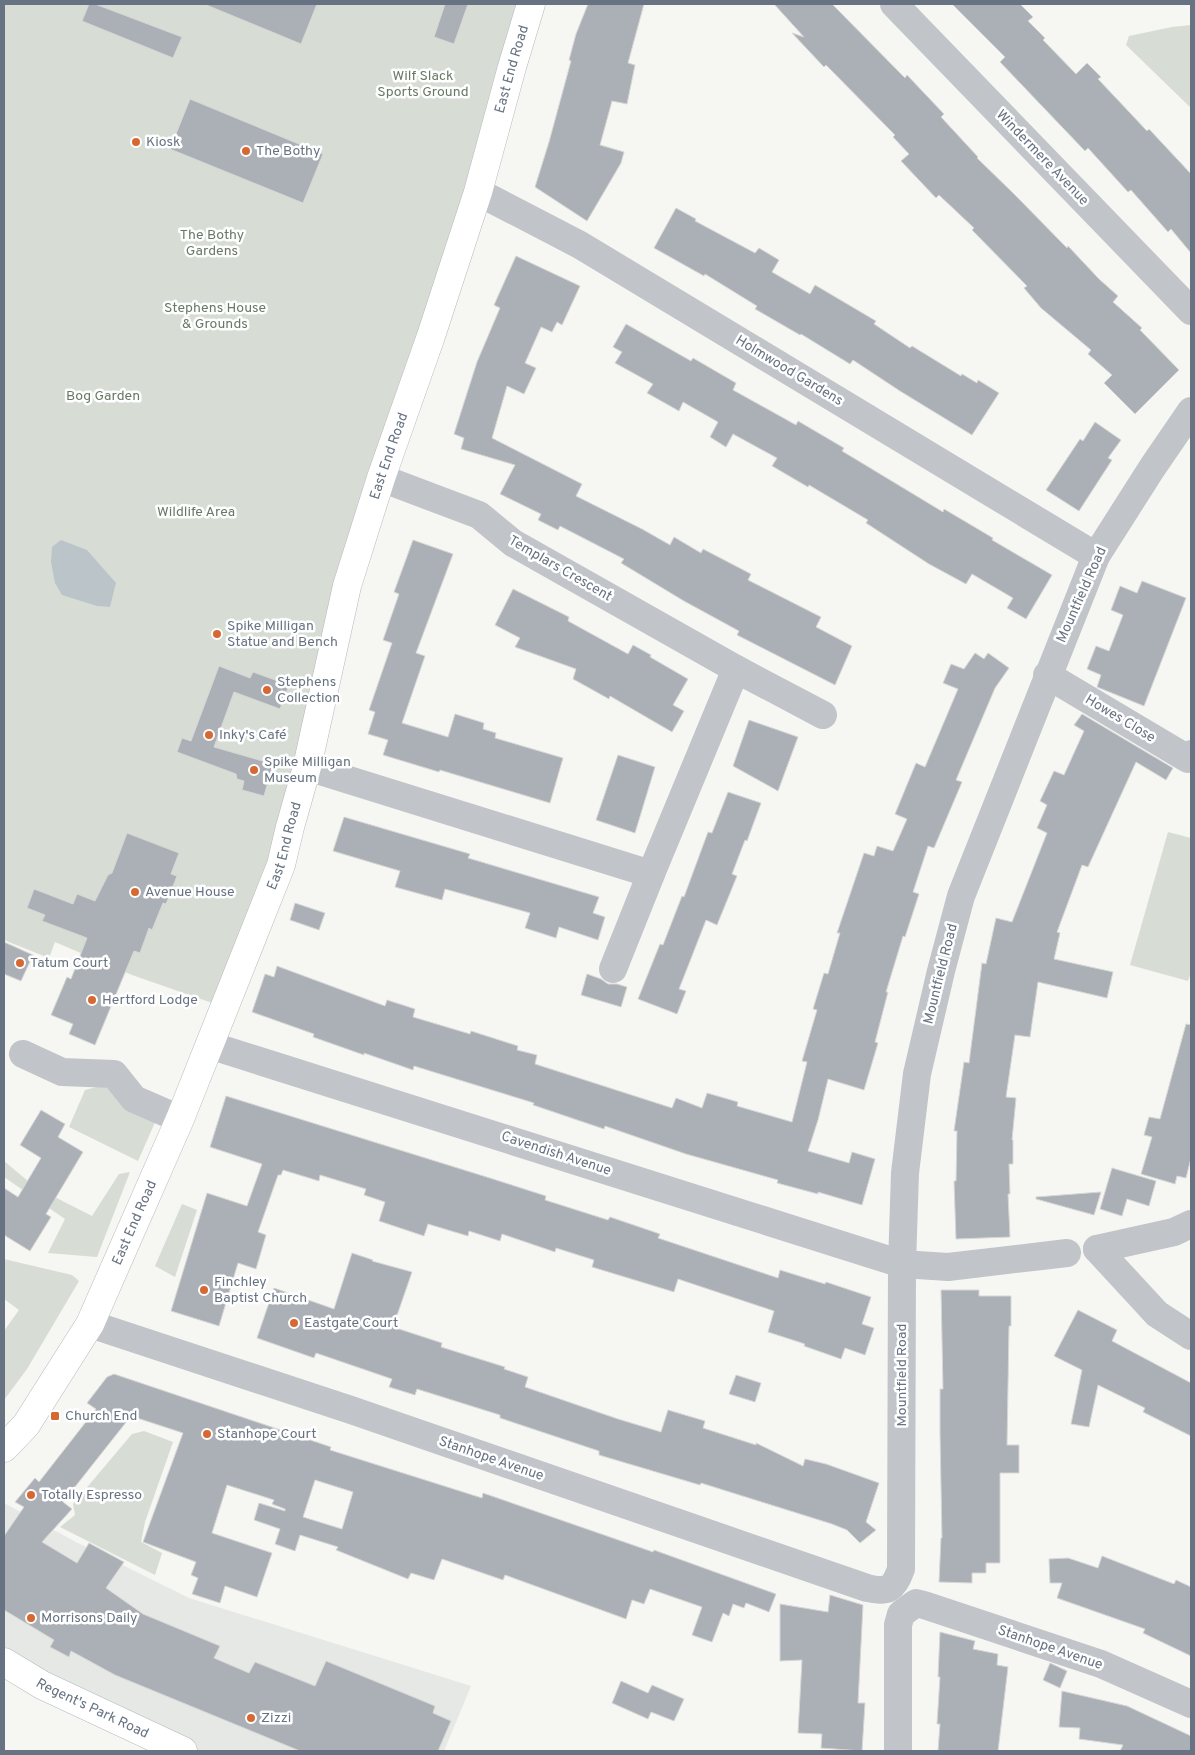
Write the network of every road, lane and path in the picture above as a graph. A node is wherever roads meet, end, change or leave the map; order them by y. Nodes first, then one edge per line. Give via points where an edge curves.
1 (531, 4) edge
2 (894, 4) edge
3 (478, 192) junction
4 (1191, 311) edge
5 (1191, 411) edge
6 (381, 478) junction
7 (1096, 556) junction
8 (736, 670) junction
9 (1047, 675) junction
10 (823, 715) dead end
11 (1191, 754) edge
12 (307, 767) junction
13 (651, 874) junction
14 (613, 970) dead end
15 (209, 1044) junction
16 (23, 1054) dead end
17 (180, 1119) junction
18 (1191, 1224) edge
19 (1067, 1252) dead end
20 (902, 1264) junction
21 (90, 1324) junction
22 (1191, 1336) edge
23 (4, 1448) edge
24 (899, 1598) junction
25 (4, 1662) edge
26 (1191, 1704) edge
27 (183, 1751) edge
28 (898, 1751) edge

1 - 3 main road, East End Road
2 - 4 street, Windermere Avenue
3 - 6 main road, East End Road
3 - 7 street, Holmwood Gardens via 588,250
5 - 7 street, Mountfield Road
6 - 8 street, Templars Crescent via 479,515 513,543
6 - 12 main road, East End Road via 347,586
7 - 9 street, Mountfield Road
8 - 10 street, Templars Crescent
8 - 13 street
9 - 11 street, Howes Close via 1188,759
9 - 20 street, Mountfield Road via 961,896 941,971 916,1074 905,1173
12 - 13 street
12 - 15 main road, East End Road via 281,865
13 - 14 street
15 - 17 main road, East End Road
15 - 20 street, Cavendish Avenue
16 - 17 street via 62,1072 114,1074 134,1099
17 - 21 main road, East End Road
18 - 22 street via 1174,1232 1097,1249 1157,1314
19 - 20 street, Cavendish Avenue via 948,1266
20 - 24 street, Mountfield Road
21 - 23 main road, East End Road via 26,1425
21 - 24 street, Stanhope Avenue
24 - 26 street, Stanhope Avenue via 1101,1664
24 - 28 street, Mountfield Road
25 - 27 main road, Regent's Park Road via 42,1685

